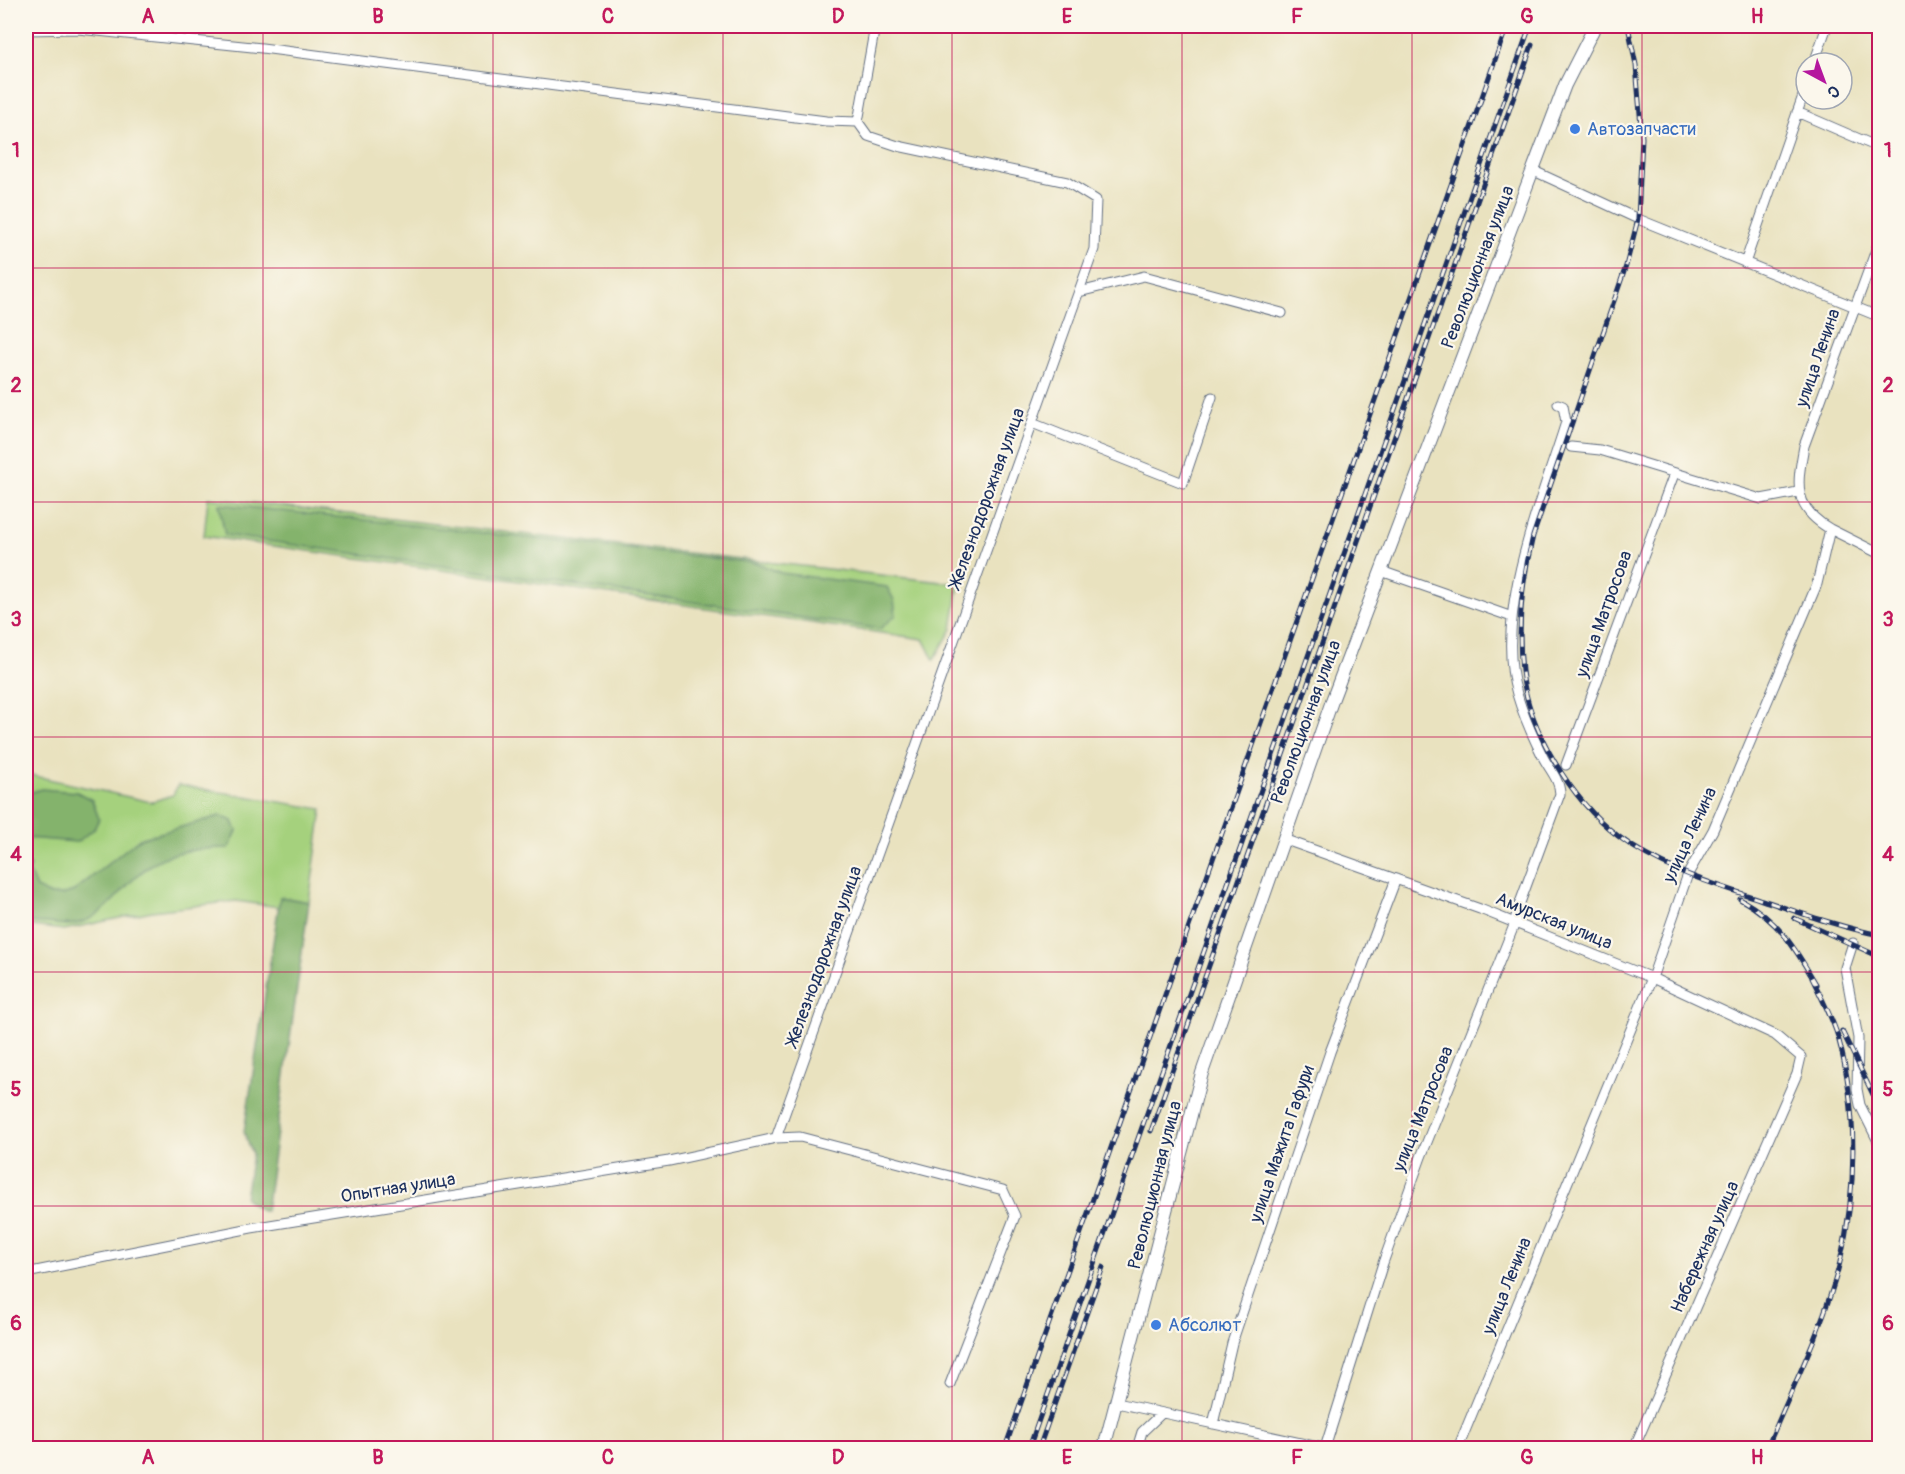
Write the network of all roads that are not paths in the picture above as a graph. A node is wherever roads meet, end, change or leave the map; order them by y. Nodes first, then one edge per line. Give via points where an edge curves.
1 (875, 26) edge
2 (1595, 26) edge
3 (1827, 26) edge
4 (26, 30) edge
5 (1818, 51) edge
6 (1797, 112) joint
7 (858, 122) junction
8 (1880, 147) edge
9 (1534, 171) junction
10 (1880, 239) edge
11 (1744, 263) junction
12 (1079, 292) junction
13 (1854, 306) junction
14 (1282, 313) dead end
15 (1880, 317) edge
16 (1212, 397) dead end
17 (1558, 404) dead end
18 (1032, 423) junction
19 (1570, 447) dead end
20 (1674, 474) junction
21 (1798, 492) junction
22 (1830, 529) junction
23 (1880, 554) edge
24 (1381, 571) junction
25 (1512, 617) junction
26 (1566, 765) dead end
27 (1283, 839) junction
28 (1396, 879) junction
29 (1515, 923) junction
30 (1853, 943) dead end
31 (1652, 978) junction
32 (1800, 1057) joint
33 (776, 1138) junction
34 (1880, 1145) edge
35 (26, 1273) edge
36 (950, 1384) dead end
37 (1117, 1403) junction
38 (1162, 1413) junction
39 (1213, 1424) junction
40 (1104, 1449) edge
41 (1137, 1449) edge
42 (1324, 1449) edge
43 (1458, 1449) edge
44 (1634, 1449) edge

1 - 7 street
2 - 9 main road, Революционная улица via 1570,74
3 - 5 street
4 - 7 street via 78,29 262,48
6 - 8 street
6 - 11 street
7 - 12 street, Железнодорожная улица via 868,136 898,146 1067,182 1096,200 1094,249
9 - 11 street
9 - 24 main road, Революционная улица
10 - 13 street, улица Ленина
11 - 13 street
12 - 14 street via 1144,276
12 - 18 street, Железнодорожная улица
13 - 15 street
13 - 21 street, улица Ленина via 1804,446
16 - 18 street via 1183,483
17 - 25 street via 1563,405 1566,422 1522,559
18 - 33 street, Железнодорожная улица
19 - 20 street via 1600,450
20 - 21 street via 1761,499
20 - 26 street, улица Матросова
21 - 22 street via 1812,515
22 - 23 street
22 - 31 street, улица Ленина via 1817,584 1713,830 1688,874
24 - 25 street
24 - 27 main road, Революционная улица
25 - 29 street, улица Матросова via 1516,692 1543,758 1560,786
27 - 28 street, Амурская улица
27 - 37 main road, Революционная улица via 1202,1073
28 - 29 street, Амурская улица
28 - 39 street, улица Мажита Гафури via 1330,1052 1232,1343
29 - 31 street, Амурская улица
29 - 42 street, улица Матросова via 1386,1253
30 - 34 street via 1845,968 1858,1038 1857,1089 1860,1105
31 - 32 street, Амурская улица via 1775,1035
31 - 43 street, улица Ленина
32 - 44 street, Набережная улица via 1784,1105
33 - 35 street, Опытная улица via 669,1161 250,1228
33 - 36 street, Опытная улица via 800,1137 1003,1190 1015,1216
37 - 38 street
37 - 40 main road, Революционная улица
38 - 39 street
38 - 41 street via 1142,1432
39 - 42 street

